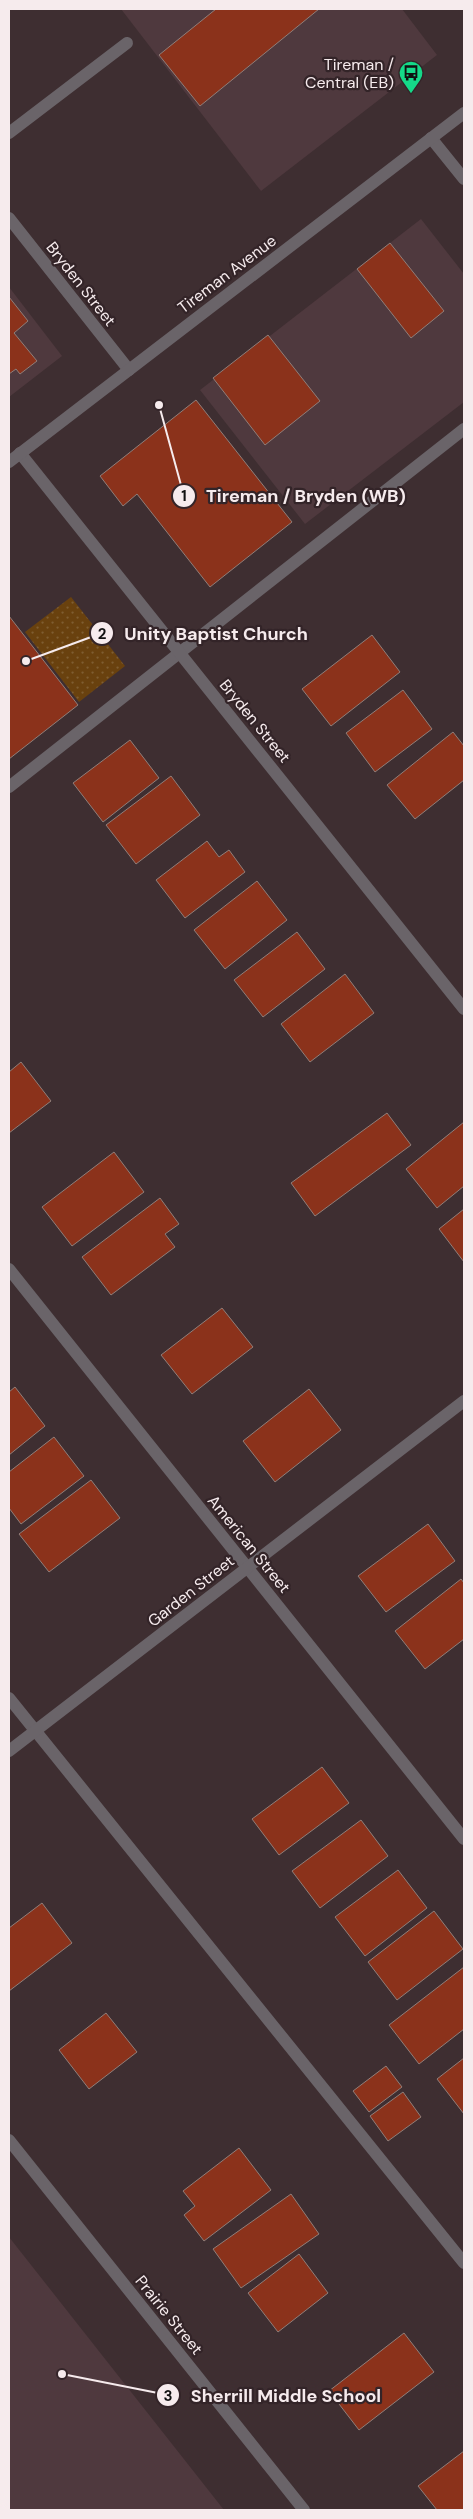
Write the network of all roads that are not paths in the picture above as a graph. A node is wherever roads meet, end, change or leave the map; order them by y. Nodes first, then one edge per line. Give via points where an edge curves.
1 (127, 43) dead end
2 (464, 113) edge
3 (9, 133) edge
4 (431, 138) junction
5 (464, 179) edge
6 (9, 218) edge
7 (129, 370) junction
8 (464, 429) edge
9 (20, 453) junction
10 (9, 462) edge
11 (179, 652) junction
12 (9, 786) edge
13 (464, 1009) edge
14 (9, 1269) edge
15 (464, 1401) edge
16 (247, 1568) junction
17 (9, 1698) edge
18 (35, 1731) junction
19 (9, 1751) edge
20 (464, 1839) edge
21 (9, 2140) edge
22 (464, 2263) edge
23 (304, 2510) edge

1 - 3 street
2 - 4 street, Tireman Avenue
4 - 5 street
4 - 7 street, Tireman Avenue
6 - 7 street, Bryden Street
7 - 9 street, Tireman Avenue
8 - 11 street
9 - 10 street, Tireman Avenue
9 - 11 street, Bryden Street
11 - 12 street
11 - 13 street, Bryden Street
14 - 16 street, American Street
15 - 16 street, Garden Street
16 - 18 street, Garden Street
16 - 20 street, American Street
17 - 18 street
18 - 19 street, Garden Street
18 - 22 street
21 - 23 street, Prairie Street

